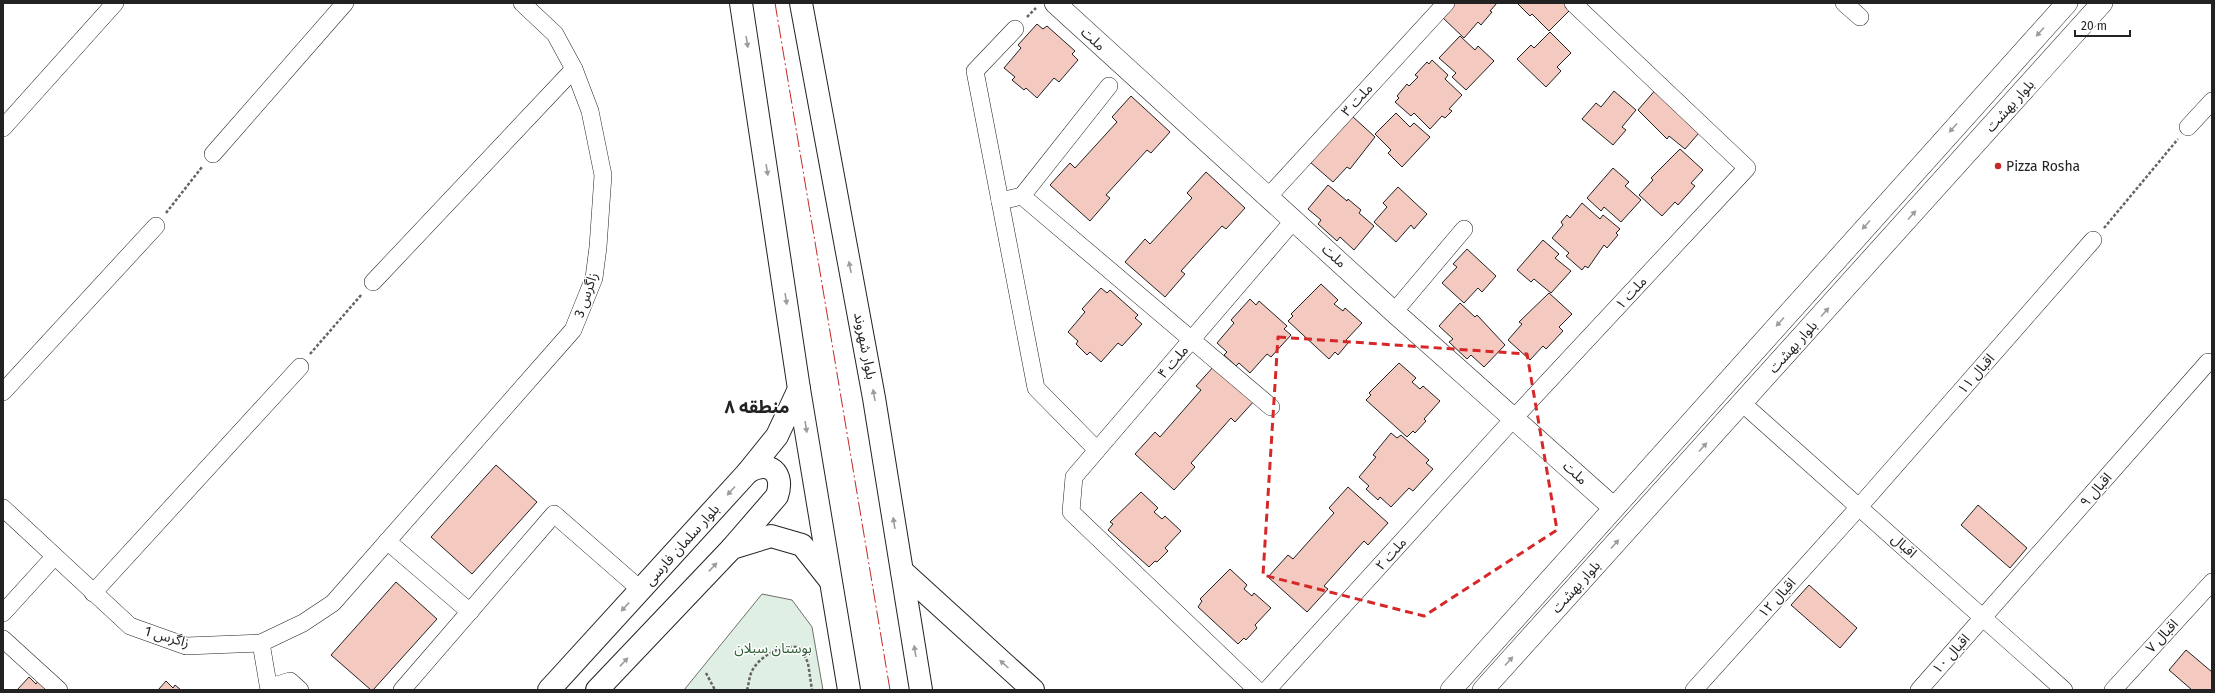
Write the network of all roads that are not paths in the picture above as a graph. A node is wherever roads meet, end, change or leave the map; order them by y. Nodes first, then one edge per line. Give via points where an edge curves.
1 (115, 3) edge
2 (345, 3) edge
3 (522, 3) edge
4 (742, 3) edge
5 (801, 3) edge
6 (1055, 3) edge
7 (1446, 3) edge
8 (1574, 3) edge
9 (1844, 3) edge
10 (2066, 3) edge
11 (2102, 3) edge
12 (1860, 16) dead end
13 (1015, 29) dead end
14 (574, 69) junction
15 (1109, 86) dead end
16 (2212, 101) edge
17 (2188, 127) road end
18 (3, 128) edge
19 (213, 154) road end
20 (1022, 196) junction
21 (1268, 197) junction
22 (1000, 201) junction
23 (1294, 220) junction
24 (156, 226) road end
25 (1464, 229) dead end
26 (2093, 240) road end
27 (373, 282) road end
28 (1394, 312) junction
29 (1193, 339) junction
30 (2208, 362) dead end
31 (300, 367) road end
32 (1722, 386) junction
33 (799, 389) junction
34 (3, 392) edge
35 (1742, 403) junction
36 (1271, 407) dead end
37 (1514, 418) junction
38 (1098, 450) junction
39 (748, 472) junction
40 (1859, 507) junction
41 (3, 508) edge
42 (1614, 508) junction
43 (388, 541) junction
44 (732, 548) junction
45 (54, 557) junction
46 (902, 571) junction
47 (831, 581) junction
48 (2212, 582) edge
49 (641, 590) junction
50 (93, 592) junction
51 (470, 612) junction
52 (3, 613) edge
53 (1984, 618) junction
54 (3, 639) edge
55 (261, 643) junction
56 (270, 688) edge
57 (59, 690) edge
58 (300, 690) edge
59 (402, 690) edge
60 (549, 690) edge
61 (597, 690) edge
62 (850, 690) edge
63 (920, 690) edge
64 (1033, 690) edge
65 (1257, 690) edge
66 (1268, 690) edge
67 (1451, 690) edge
68 (1483, 690) edge
69 (1694, 690) edge
70 (1919, 690) edge
71 (2064, 690) edge
72 (2113, 690) edge

1 - 18 street
2 - 19 street
3 - 14 street, زاگرس 3 via 555,34
4 -> 33 main road
46 -> 5 main road, بلوار شهروند via 874,398
6 - 21 street, ملت
7 - 21 street, ملت ۳
8 - 37 street, ملت ۱ via 1747,168
9 - 12 street
10 -> 32 street, بلوار بهشت
35 -> 11 street, بلوار بهشت
13 - 22 street via 975,70
14 - 27 street
14 - 43 street, زاگرس 3 via 590,111 603,175 594,278 568,336
15 - 20 street
16 - 17 street
20 - 22 street
20 - 29 street
21 - 23 street, ملت
22 - 38 street via 1036,388
23 - 28 street, ملت
23 - 29 street, ملت ۴
24 - 34 street
25 - 28 street
26 - 40 street, اقبال ۱۱
28 - 37 street, ملت
29 - 36 street
29 - 38 street, ملت ۴
30 - 53 street, اقبال ۹
31 - 50 street
32 - 35 street
32 - 42 street, بلوار بهشت
33 - 39 main road, بلوار سلمان فارسی via 777,436
33 -> 47 main road
35 - 40 street, اقبال
68 -> 35 street, بلوار بهشت
37 - 42 street, ملت
37 - 66 street, ملت ۲
38 - 65 street, ملت ۴ via 1074,477 1071,512
39 - 44 main road via 757,466 769,468 778,475 780,486 777,496
39 -> 49 main road, بلوار سلمان فارسی
40 - 53 street, اقبال
40 - 69 street, اقبال ۱۲
41 - 45 street, زاگرس 1
42 - 67 street, بلوار بهشت
43 - 51 street
43 - 55 street, زاگرس 1 via 333,603 303,623
44 - 47 main road via 771,536 802,545
61 -> 44 main road
45 - 50 street, زاگرس 1
45 - 52 street
63 -> 46 main road, بلوار شهروند
64 -> 46 main road
47 - 62 main road
48 - 72 street, اقبال ۷
49 - 51 street via 554,514
49 -> 60 main road, بلوار سلمان فارسی
50 - 55 street, زاگرس 1 via 130,626 186,646
51 - 59 street
53 - 70 street, اقبال ۱۰
53 - 71 street, اقبال
54 - 57 street
55 - 56 street
56 - 58 street via 290,681

